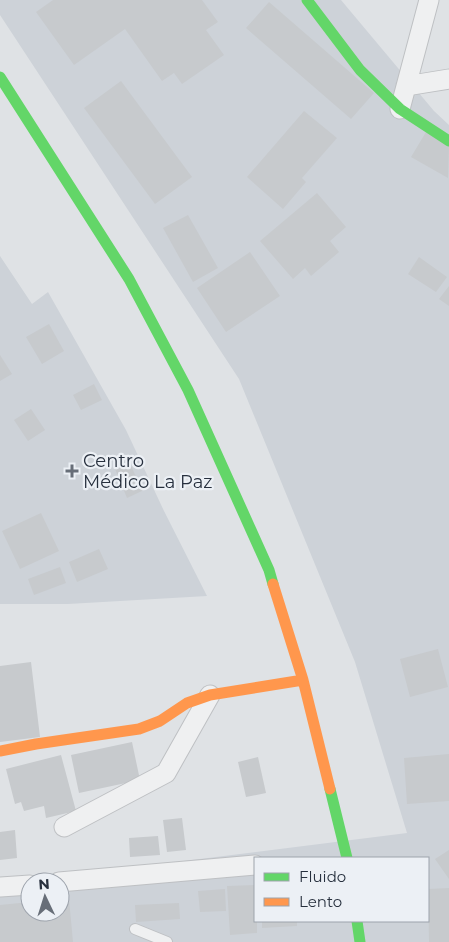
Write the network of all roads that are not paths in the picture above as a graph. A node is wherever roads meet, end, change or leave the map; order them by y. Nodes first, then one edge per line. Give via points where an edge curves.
1 (307, 0) edge
2 (429, 0) edge
3 (0, 77) edge
4 (449, 80) edge
5 (406, 86) junction
6 (400, 109) junction
7 (449, 141) edge
8 (303, 680) junction
9 (210, 695) junction
10 (0, 751) edge
11 (64, 827) dead end
12 (342, 857) edge
13 (254, 865) edge
14 (70, 881) edge
15 (20, 885) edge
16 (0, 887) edge
17 (356, 922) edge
18 (135, 929) dead end
19 (168, 942) edge
20 (360, 942) edge

1 - 6 main road via 360,70
2 - 5 street
3 - 8 main road via 129,279 188,390 269,570
4 - 5 street
5 - 6 street
6 - 7 main road
8 - 9 main road
8 - 12 main road
9 - 10 main road via 187,703 160,721 139,728
9 - 11 street via 166,773
13 - 14 street
15 - 16 street
17 - 20 main road
18 - 19 lane

